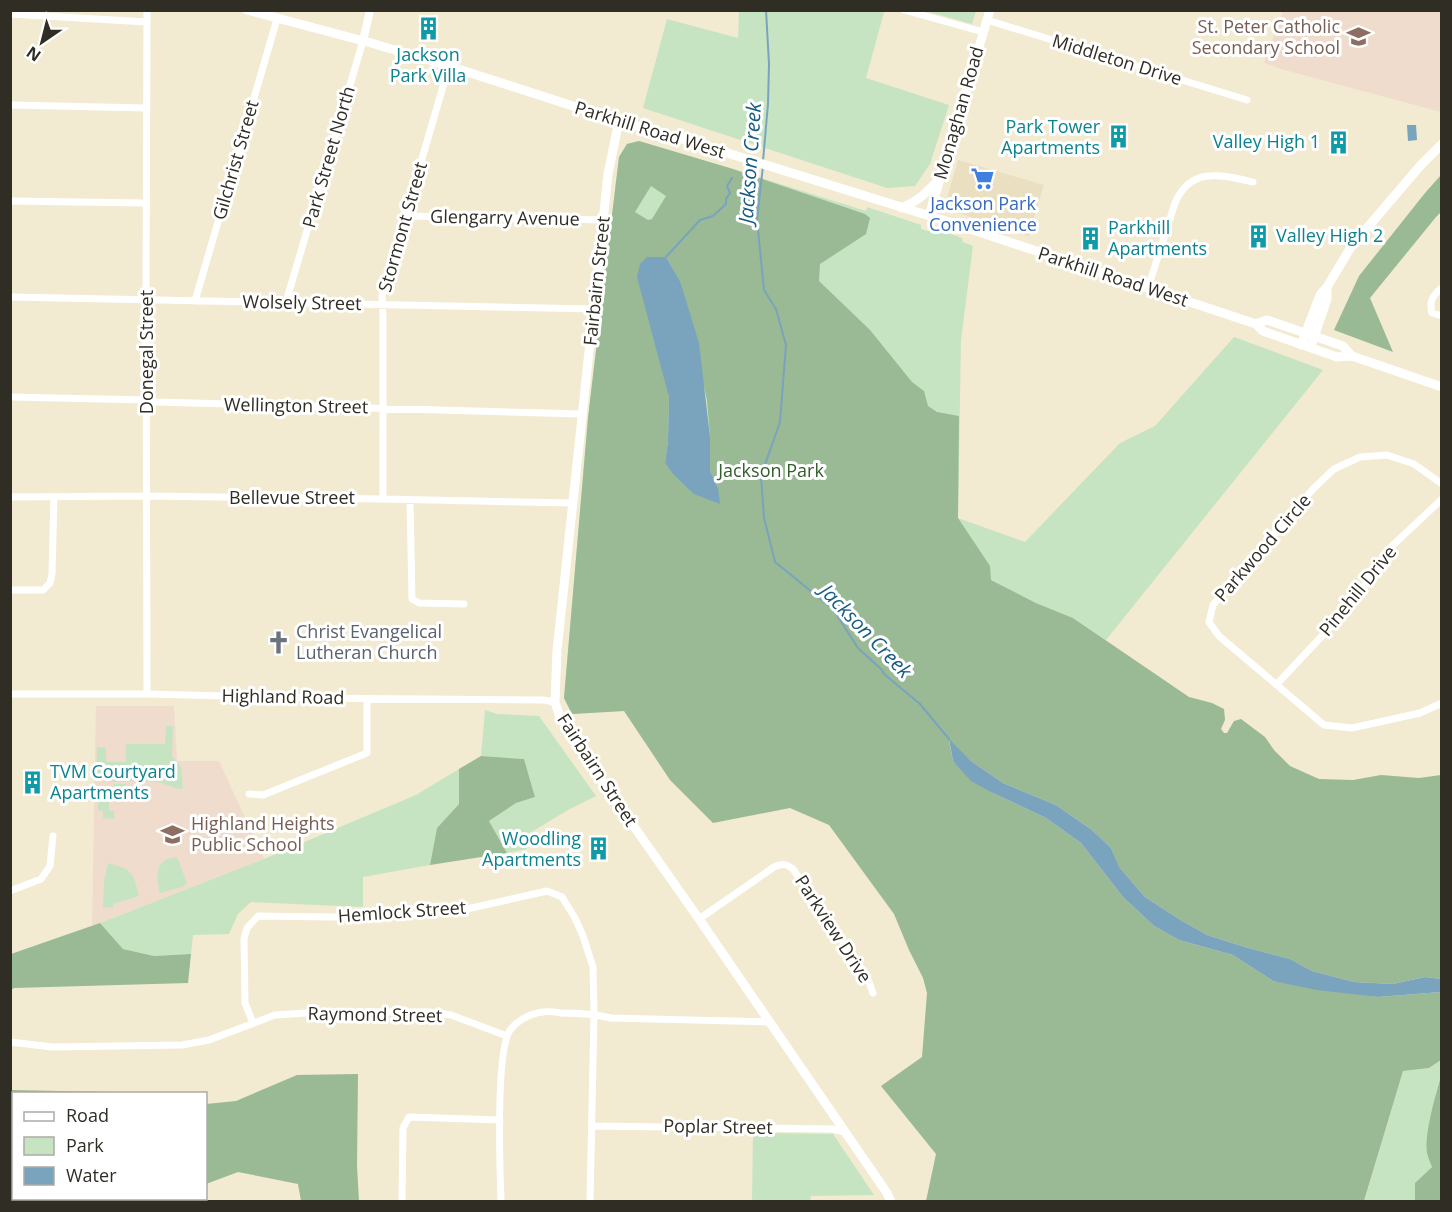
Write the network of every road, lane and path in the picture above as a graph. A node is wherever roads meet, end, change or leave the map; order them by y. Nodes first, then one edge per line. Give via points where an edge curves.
1 (147, 10) edge
2 (247, 10) edge
3 (370, 10) edge
4 (904, 10) edge
5 (10, 14) edge
6 (988, 15) edge
7 (277, 19) junction
8 (147, 22) junction
9 (983, 32) junction
10 (363, 41) junction
11 (449, 66) junction
12 (1247, 100) dead end
13 (10, 105) edge
14 (146, 108) junction
15 (619, 121) junction
16 (1442, 144) edge
17 (941, 178) junction
18 (1252, 182) dead end
19 (10, 201) edge
20 (146, 203) junction
21 (901, 208) junction
22 (406, 216) junction
23 (929, 216) junction
24 (603, 220) junction
25 (1148, 288) junction
26 (1442, 290) edge
27 (10, 297) edge
28 (146, 300) junction
29 (195, 301) junction
30 (286, 302) junction
31 (382, 305) junction
32 (594, 309) junction
33 (1442, 316) edge
34 (1256, 324) junction
35 (1309, 335) junction
36 (1300, 345) junction
37 (1311, 348) junction
38 (1352, 356) junction
39 (1442, 387) edge
40 (10, 397) edge
41 (147, 400) junction
42 (383, 408) junction
43 (582, 414) junction
44 (1442, 484) edge
45 (10, 496) edge
46 (147, 496) junction
47 (54, 497) junction
48 (383, 499) junction
49 (1442, 499) edge
50 (411, 500) junction
51 (573, 503) junction
52 (10, 590) edge
53 (464, 604) dead end
54 (1276, 685) junction
55 (10, 694) edge
56 (147, 694) junction
57 (367, 699) junction
58 (555, 702) junction
59 (1442, 703) edge
60 (249, 794) dead end
61 (52, 836) dead end
62 (10, 891) edge
63 (699, 919) junction
64 (873, 993) dead end
65 (594, 1014) junction
66 (769, 1022) junction
67 (253, 1023) junction
68 (507, 1036) junction
69 (10, 1042) edge
70 (500, 1120) junction
71 (592, 1126) junction
72 (844, 1131) junction
73 (402, 1202) edge
74 (501, 1202) edge
75 (590, 1202) edge
76 (891, 1202) edge

1 - 8 street, Donegal Street
2 - 7 main road, Parkhill Road West
3 - 10 street, Park Street North
4 - 9 street
5 - 8 street
6 - 9 main road, Monaghan Road
6 - 12 street, Middleton Drive
7 - 10 main road, Parkhill Road West
7 - 29 street, Gilchrist Street
8 - 14 street, Donegal Street
9 - 17 main road, Monaghan Road
10 - 11 main road, Parkhill Road West
10 - 30 street, Park Street North
11 - 15 main road, Parkhill Road West
11 - 22 street, Stormont Street
13 - 14 street
14 - 20 street, Donegal Street
15 - 21 main road, Parkhill Road West
15 - 24 main road, Fairbairn Street
16 - 35 main road via 1351,247 1320,295
17 - 21 main road via 921,198
17 - 23 main road, Monaghan Road
18 - 25 street via 1208,175 1193,180 1182,190
19 - 20 street
20 - 28 street, Donegal Street
21 - 23 main road, Parkhill Road West
22 - 24 street, Glengarry Avenue
22 - 31 street, Stormont Street
23 - 25 main road, Parkhill Road West
24 - 32 main road, Fairbairn Street
25 - 34 main road, Parkhill Road West
26 - 33 street via 1430,305 1432,313
27 - 28 street, Wolsely Street
28 - 29 street, Wolsely Street
28 - 41 street, Donegal Street
29 - 30 street, Wolsely Street
30 - 31 street, Wolsely Street
31 - 32 street, Wolsely Street
31 - 42 street, Stormont Street
32 - 43 main road, Fairbairn Street
34 - 35 main road, Parkhill Road West via 1267,320
34 - 36 main road, Parkhill Road West via 1263,331
35 - 36 main road
35 - 37 main road
35 - 38 main road, Parkhill Road West via 1343,346
36 - 37 main road, Parkhill Road West
37 - 38 main road, Parkhill Road West via 1337,357
38 - 39 main road, Parkhill Road West
40 - 41 street, Wellington Street
41 - 42 street, Wellington Street
41 - 46 street, Donegal Street
42 - 43 street, Wellington Street
42 - 48 street, Stormont Street
43 - 51 main road, Fairbairn Street
44 - 54 street, Parkwood Circle via 1414,464 1388,455 1359,457 1334,469 1213,605 1209,622 1219,636
45 - 47 street, Bellevue Street
46 - 47 street, Bellevue Street
46 - 48 street, Bellevue Street
46 - 56 street, Donegal Street
47 - 52 street via 50,583 43,590
48 - 50 street, Bellevue Street
49 - 54 street, Pinehill Drive via 1391,548 1351,605
50 - 51 street, Bellevue Street
50 - 53 street via 412,598 419,603
51 - 58 main road, Fairbairn Street
54 - 59 street, Parkwood Circle via 1324,725 1352,729
55 - 56 street, Highland Road
56 - 57 street, Highland Road
57 - 58 street, Highland Road
57 - 60 street via 367,753 263,795
58 - 63 main road, Fairbairn Street via 578,747
61 - 62 street via 50,866 41,879
63 - 64 street, Parkview Drive via 774,867 787,865 867,977
63 - 66 main road, Fairbairn Street
65 - 66 street via 611,1018
65 - 67 street, Hemlock Street via 593,967 583,936 562,897 547,891 458,911 404,916 258,915 247,927 244,939 245,1003
65 - 68 street via 543,1012 524,1018
65 - 71 street, Hemlock Street
66 - 72 main road, Fairbairn Street
67 - 68 street, Raymond Street via 275,1015 314,1012 430,1012 450,1015
67 - 69 street, Raymond Street via 209,1040 182,1045 52,1047
68 - 70 street via 502,1053
70 - 73 street via 409,1117 403,1128
70 - 74 street
71 - 72 street, Poplar Street
71 - 75 street, Hemlock Street
72 - 76 main road, Fairbairn Street

